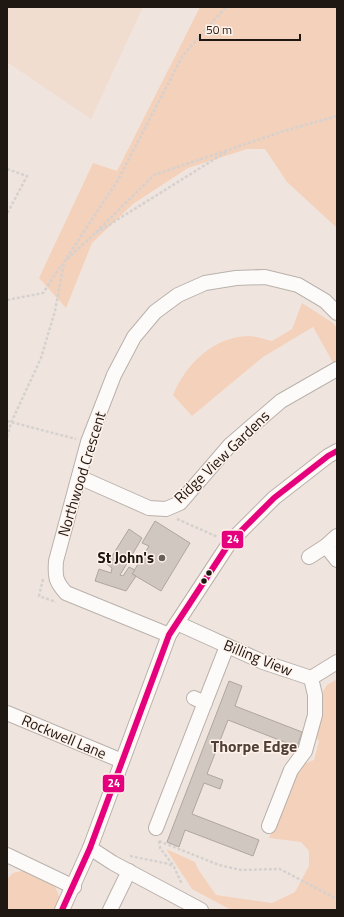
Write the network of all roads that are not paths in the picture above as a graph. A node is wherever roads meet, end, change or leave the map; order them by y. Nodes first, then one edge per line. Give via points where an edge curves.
1 (337, 313) edge
2 (337, 369) edge
3 (337, 451) edge
4 (79, 477) junction
5 (337, 536) edge
6 (326, 546) junction
7 (309, 557) dead end
8 (337, 560) edge
9 (173, 629) junction
10 (227, 646) junction
11 (337, 662) edge
12 (311, 678) junction
13 (7, 713) edge
14 (122, 762) junction
15 (269, 826) dead end
16 (157, 834) road end
17 (90, 848) junction
18 (7, 855) edge
19 (129, 871) junction
20 (74, 886) junction
21 (197, 907) edge
22 (62, 910) edge
23 (110, 910) edge

1 - 4 street, Northwood Crescent via 325,301 298,285 265,277 205,282 178,295 155,312 134,337 114,375 88,442
2 - 4 street, Ridge View Gardens via 281,401 230,445 180,503 166,509 149,508
3 - 9 street via 274,498 230,542
4 - 9 street, Northwood Crescent via 56,561 58,585 74,597
5 - 6 street
6 - 7 street
6 - 8 street
9 - 10 street, Billing View
9 - 14 street
10 - 12 street, Billing View via 263,662
10 - 16 street via 200,700 158,809
11 - 12 street, Billing View
12 - 15 street via 315,695 315,716 305,751 291,770
13 - 14 street, Rockwell Lane
14 - 17 street
17 - 19 street
17 - 20 street
18 - 20 street
19 - 21 street
19 - 23 street
20 - 22 street

